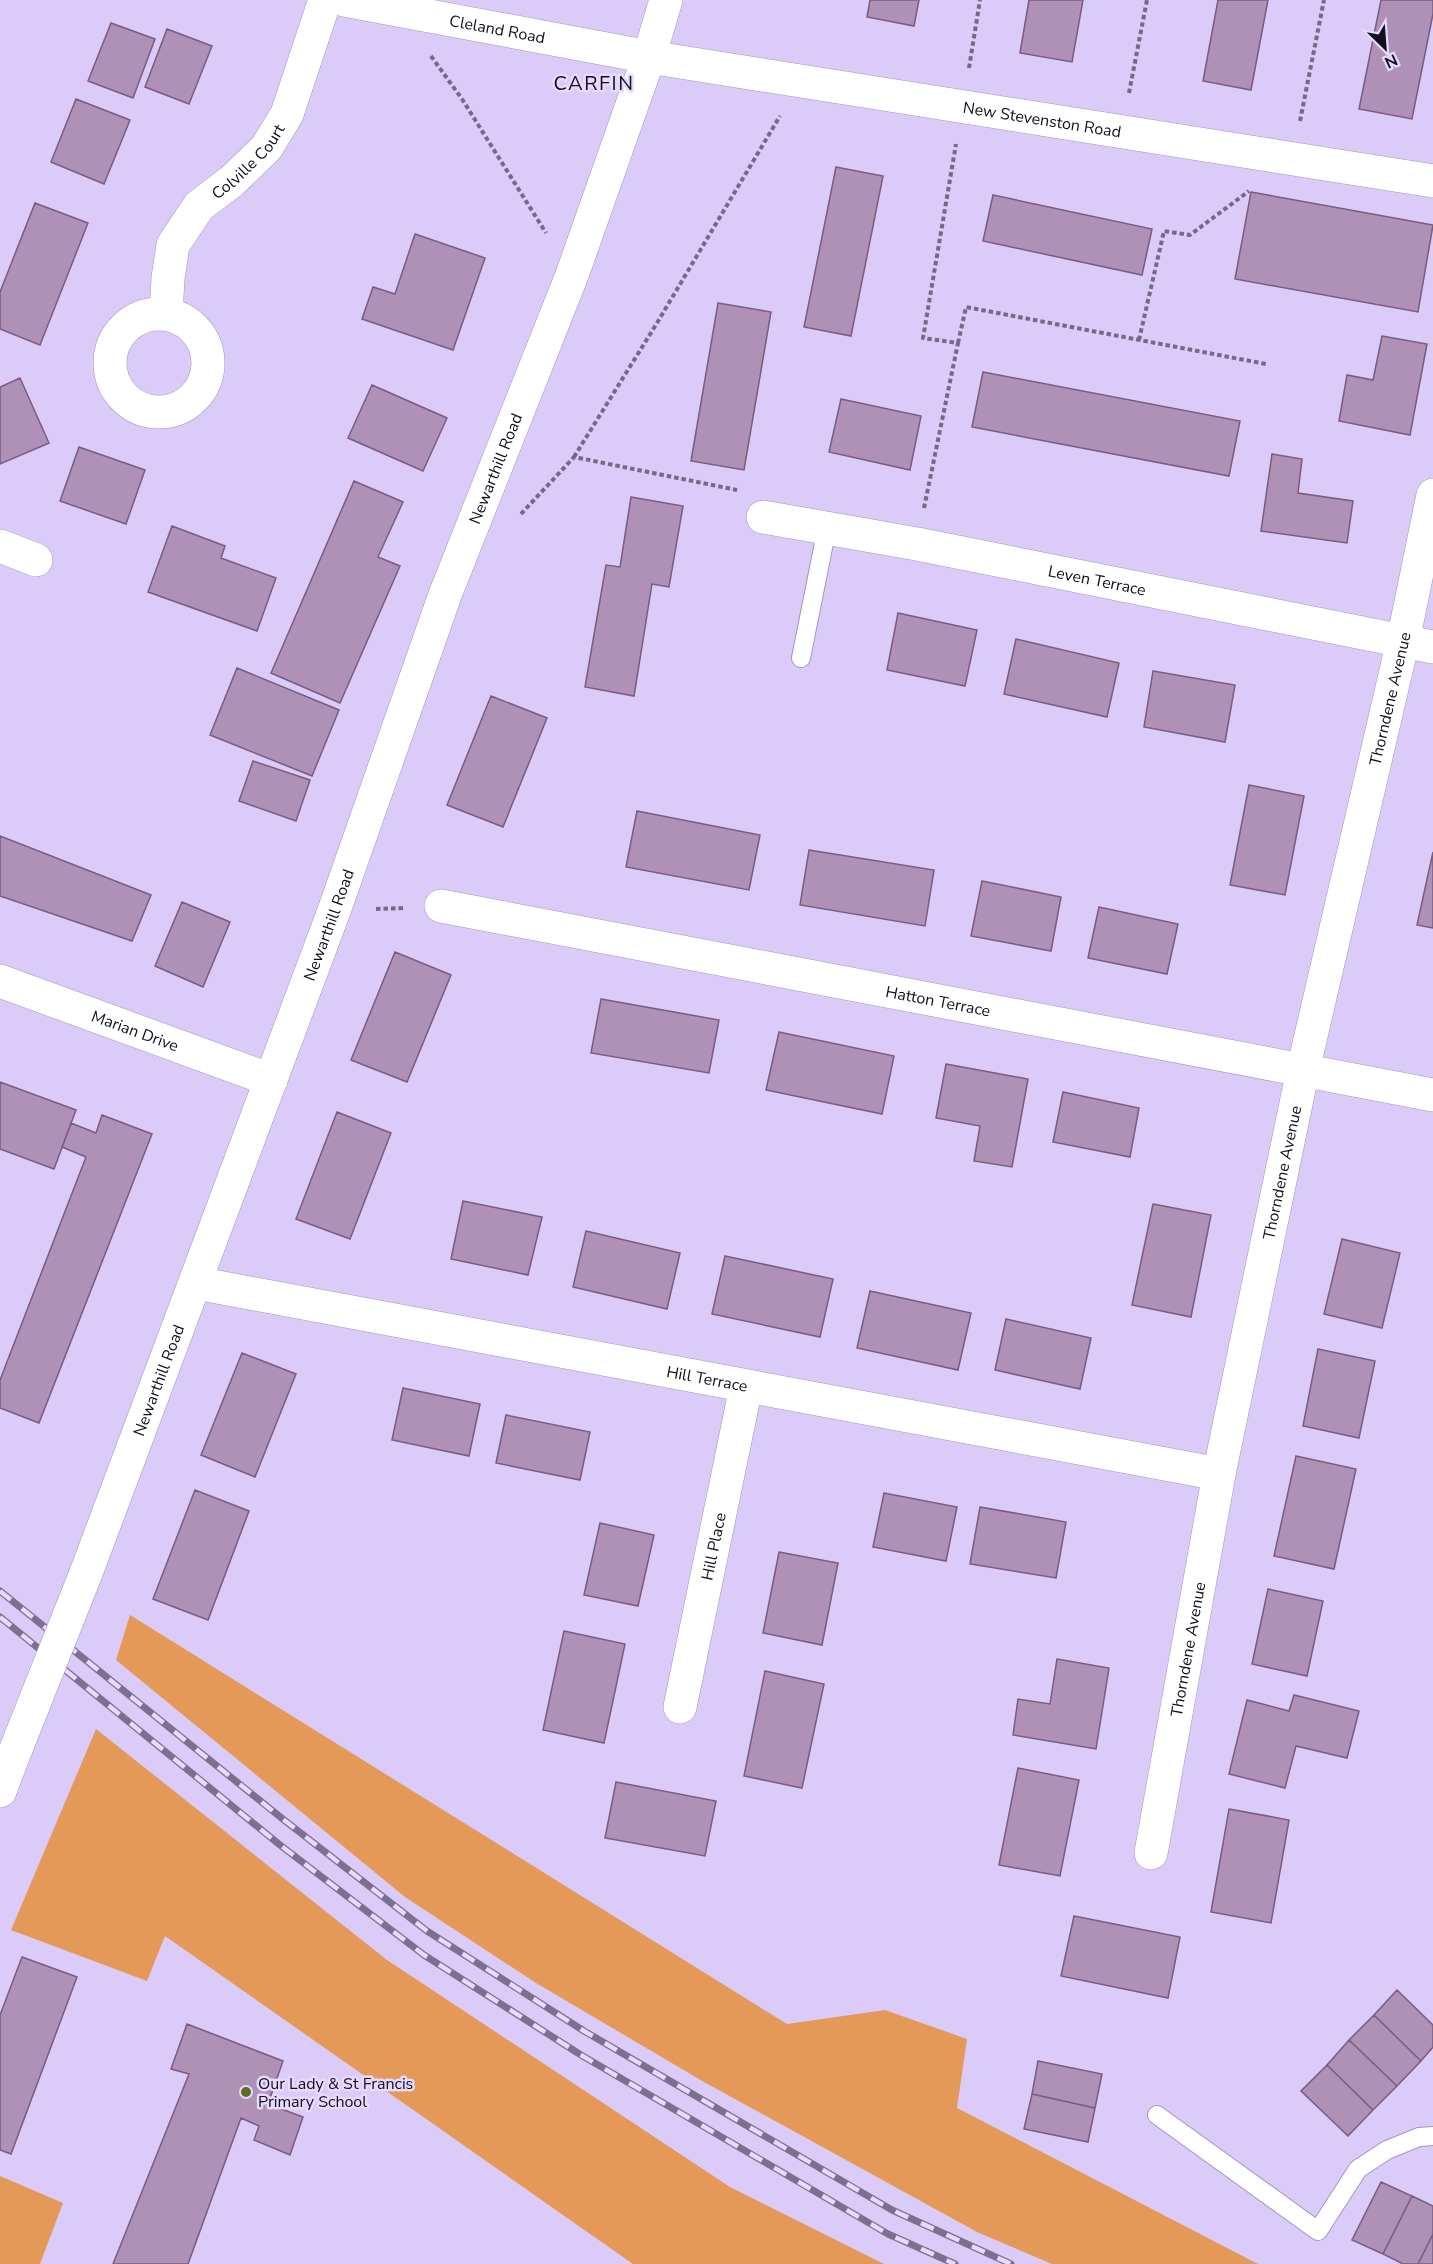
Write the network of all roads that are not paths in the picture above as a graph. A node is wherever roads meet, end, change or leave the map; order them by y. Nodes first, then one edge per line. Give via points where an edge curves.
1 (325, 0) edge
2 (344, 0) edge
3 (666, 0) edge
4 (649, 57) junction
5 (1433, 181) edge
6 (166, 314) dead end
7 (1433, 495) edge
8 (763, 517) road end
9 (827, 528) junction
10 (0, 546) edge
11 (36, 560) dead end
12 (1418, 644) edge
13 (801, 658) dead end
14 (441, 906) road end
15 (0, 981) edge
16 (1303, 1070) junction
17 (271, 1080) junction
18 (1433, 1095) edge
19 (196, 1283) junction
20 (746, 1387) junction
21 (1219, 1474) junction
22 (680, 1707) dead end
23 (0, 1791) edge
24 (1151, 1853) dead end
25 (1157, 2115) dead end
26 (1433, 2136) edge

1 - 6 street, Colville Court via 287,114 267,147 199,206 173,245
2 - 4 street, Cleland Road
3 - 4 street, Newarthill Road
4 - 5 street, New Stevenston Road
4 - 17 street, Newarthill Road via 572,275 445,595
7 - 12 street, Thorndene Avenue
8 - 9 street, Leven Terrace
9 - 12 street, Leven Terrace
9 - 13 lane
10 - 11 street
12 - 16 street, Thorndene Avenue
14 - 16 street, Hatton Terrace
15 - 17 street, Marian Drive
16 - 18 street, Hatton Terrace
16 - 21 street, Thorndene Avenue
17 - 19 street, Newarthill Road
19 - 20 street, Hill Terrace
19 - 23 street, Newarthill Road, bridge
20 - 21 street, Hill Terrace
20 - 22 street, Hill Place
21 - 24 street, Thorndene Avenue
25 - 26 lane via 1317,2231 1358,2169 1387,2150 1419,2137

